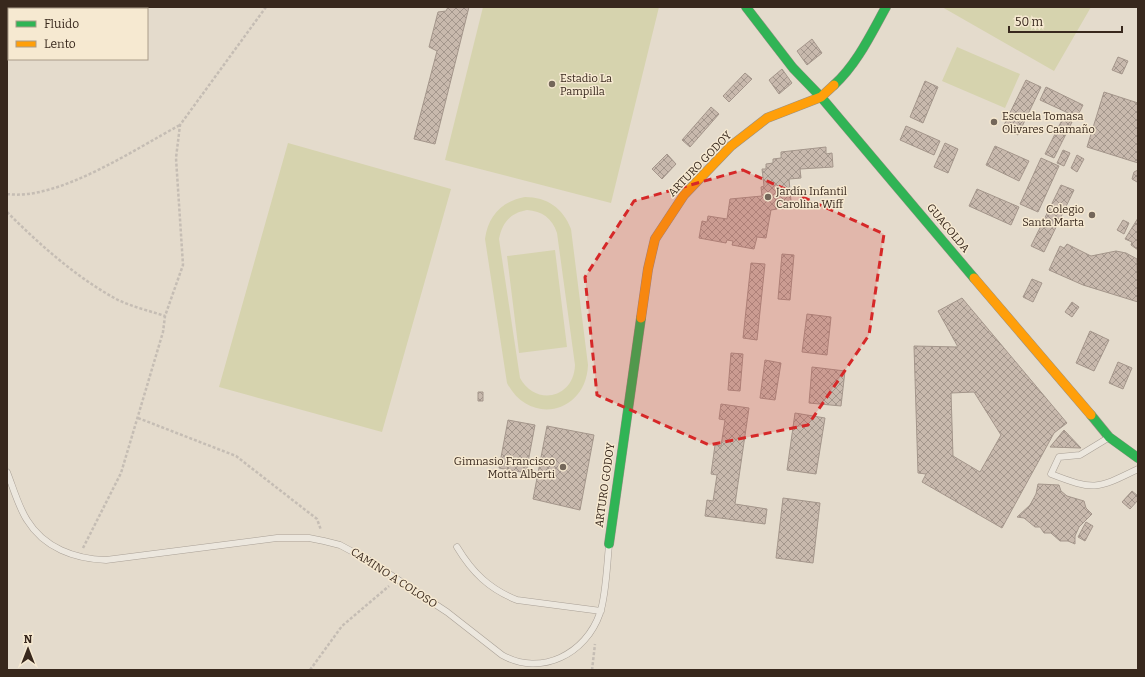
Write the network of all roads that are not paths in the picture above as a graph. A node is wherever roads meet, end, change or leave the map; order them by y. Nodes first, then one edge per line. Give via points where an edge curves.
1 (746, 7) edge
2 (886, 7) edge
3 (821, 97) junction
4 (1109, 437) junction
5 (1138, 458) edge
6 (1138, 469) edge
7 (7, 472) edge
8 (609, 544) joint
9 (457, 547) dead end
10 (601, 611) junction

1 - 3 street, GUACOLDA via 793,68
2 - 3 street, ARTURO GODOY via 843,78
3 - 4 street, GUACOLDA
3 - 8 street, ARTURO GODOY via 767,118 731,146 684,195 655,239 648,269
4 - 5 street, GUACOLDA
4 - 6 lane via 1080,455 1059,457 1051,474 1087,486 1104,486
7 - 10 lane, CAMINO A COLOSO via 27,520 34,530 54,547 78,557 106,560 277,538 309,538 324,541 354,552 397,579 447,612 511,660 530,664 555,661 570,653 583,643
8 - 10 lane, CAMINO A COLOSO
9 - 10 lane via 475,573 493,589 505,595 517,600

